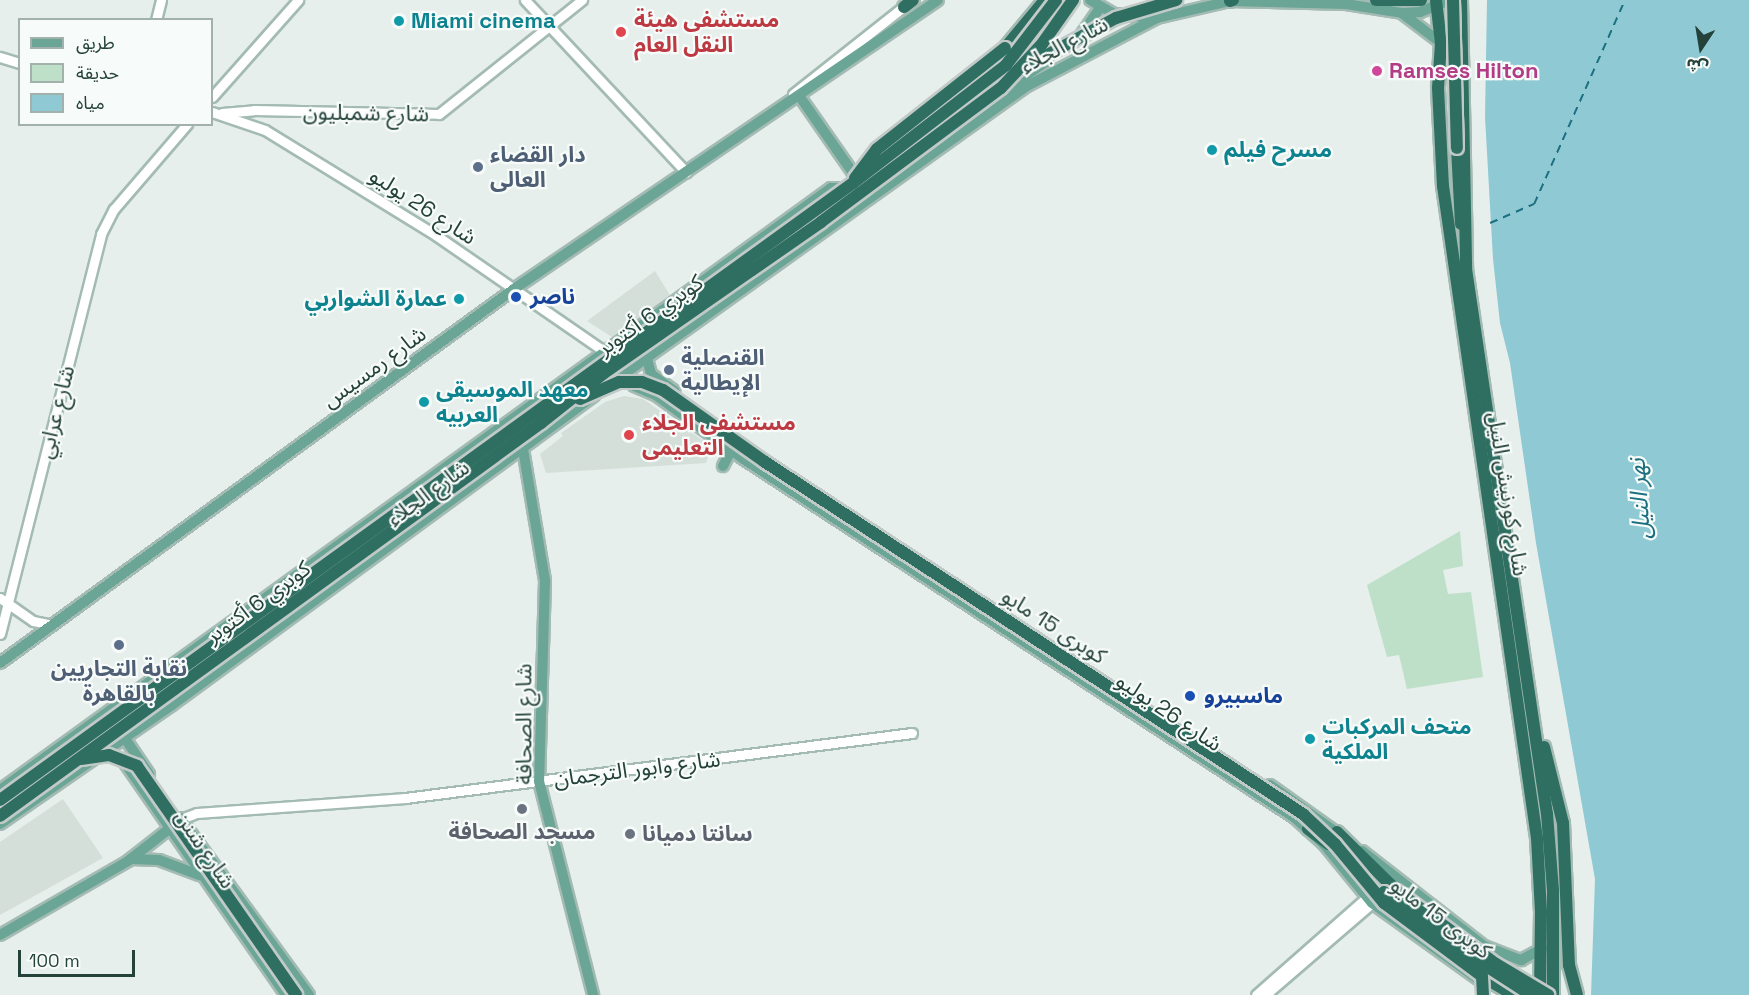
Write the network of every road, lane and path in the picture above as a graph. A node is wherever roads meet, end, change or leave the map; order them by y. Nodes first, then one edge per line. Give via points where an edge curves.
1 (162, 0) edge
2 (298, 0) edge
3 (525, 0) edge
4 (582, 0) edge
5 (938, 0) edge
6 (1056, 0) edge
7 (1073, 0) edge
8 (1090, 0) edge
9 (1176, 0) edge
10 (1376, 0) edge
11 (1422, 0) edge
12 (1451, 0) edge
13 (1461, 0) edge
14 (1044, 1) edge
15 (1232, 1) edge
16 (909, 2) edge
17 (1208, 3) edge
18 (1437, 3) edge
19 (1100, 8) junction
20 (1403, 13) junction
21 (157, 18) edge
22 (1157, 18) junction
23 (1091, 22) junction
24 (549, 27) junction
25 (1102, 46) junction
26 (1441, 46) junction
27 (1462, 47) junction
28 (0, 57) edge
29 (18, 62) edge
30 (1022, 69) junction
31 (213, 97) edge
32 (800, 97) junction
33 (776, 110) junction
34 (215, 113) edge
35 (185, 126) edge
36 (686, 172) junction
37 (853, 183) junction
38 (879, 194) junction
39 (1465, 240) junction
40 (514, 289) junction
41 (604, 351) junction
42 (646, 355) junction
43 (604, 389) junction
44 (541, 423) junction
45 (751, 448) junction
46 (523, 449) junction
47 (731, 450) junction
48 (742, 458) junction
49 (723, 466) dead end
50 (4, 601) edge
51 (53, 625) junction
52 (0, 634) edge
53 (0, 663) edge
54 (95, 722) junction
55 (1537, 732) junction
56 (912, 733) dead end
57 (124, 738) junction
58 (112, 746) junction
59 (74, 762) junction
60 (539, 781) junction
61 (0, 790) edge
62 (0, 800) edge
63 (0, 816) edge
64 (181, 819) junction
65 (0, 825) edge
66 (169, 829) junction
67 (1308, 829) junction
68 (1337, 832) junction
69 (130, 859) junction
70 (199, 875) junction
71 (1390, 891) junction
72 (1370, 900) junction
73 (0, 935) edge
74 (1484, 946) junction
75 (1542, 949) junction
76 (1467, 973) junction
77 (1482, 976) junction
78 (286, 995) edge
79 (296, 995) edge
80 (309, 995) edge
81 (593, 995) edge
82 (1256, 995) edge
83 (1265, 995) edge
84 (1483, 995) edge
85 (1506, 995) edge
86 (1514, 995) edge
87 (1531, 995) edge
88 (1540, 995) edge
89 (1548, 995) edge
90 (1553, 995) edge
91 (1577, 995) edge

1 - 21 street
2 - 31 street
3 - 24 street
4 - 24 street, شارع شمبليون
5 - 32 main road, شارع رمسيس
6 - 37 highway, كوبري 6 أكتوبر, bridge via 1006,65
7 - 30 highway, كوبري 6 أكتوبر, bridge
8 - 19 main road
9 - 30 highway, bridge via 1116,18
10 - 11 highway
12 - 18 main road, شارع الجلاء
12 - 39 highway, bridge via 1456,198
13 - 27 highway, شارع كورنيش النيل
14 - 37 highway, bridge via 1005,48 876,149
15 - 17 main road, شارع الجلاء
15 - 20 main road, شارع الجلاء via 1326,3
16 - 33 street, شارع رمسيس
17 - 22 main road, شارع الجلاء
18 - 20 main road, شارع الجلاء
18 - 26 highway, شارع كورنيش النيل
19 - 22 main road via 1113,14
19 - 23 main road, شارع الجلاء
20 - 26 main road
22 - 25 main road, شارع الجلاء
23 - 25 main road via 1105,20 1110,24
23 - 32 main road, شارع الجلاء via 1073,43 878,184 867,186 858,182
24 - 34 street, شارع شمبليون via 439,114 254,110
24 - 36 street
25 - 38 main road, شارع الجلاء via 1027,86
26 - 27 highway via 1453,38
26 - 75 highway, شارع كورنيش النيل via 1438,88 1443,186 1532,797
27 - 39 highway, شارع كورنيش النيل
28 - 29 street
30 - 44 highway, كوبري 6 أكتوبر, bridge via 872,186 604,373
32 - 33 main road, شارع رمسيس
33 - 36 main road, شارع رمسيس
34 - 40 street, شارع 26 يوليو via 265,130 437,236
35 - 50 street, شارع عرابي via 110,216 99,242
36 - 40 main road, شارع رمسيس
37 - 62 highway, كوبري 6 أكتوبر, bridge
38 - 41 main road, شارع الجلاء via 834,186
38 - 42 main road, شارع الجلاء
39 - 55 highway, شارع كورنيش النيل via 1481,373
40 - 41 street, شارع 26 يوليو
40 - 51 main road, شارع رمسيس
41 - 54 main road, شارع الجلاء
42 - 43 main road, شارع الجلاء
42 - 45 main road, شارع 26 يوليو via 651,374
43 - 46 main road, شارع الجلاء
43 - 47 main road, شارع 26 يوليو via 632,385 644,388
44 - 59 highway, كوبري 6 أكتوبر, bridge
44 - 77 highway, كوبرى 15 مايو, bridge via 609,384 642,382 663,390 765,462 1291,805 1335,844 1391,910
45 - 48 main road via 749,456
45 - 68 main road, شارع 26 يوليو
46 - 57 main road, شارع الجلاء
46 - 60 main road, شارع الصحافة via 545,580
47 - 48 main road, شارع 26 يوليو
47 - 49 main road
48 - 67 main road, شارع 26 يوليو
50 - 51 street via 33,621
50 - 52 street, شارع عرابي
51 - 53 main road, شارع رمسيس
54 - 58 main road, شارع شنن
54 - 61 main road, شارع الجلاء
55 - 90 highway, شارع كورنيش النيل via 1551,857
55 - 91 highway via 1556,785 1563,823 1569,965
56 - 60 street, شارع وابور الترجمان
57 - 58 main road, شارع الجلاء
57 - 64 main road, شارع شنن
58 - 65 main road, شارع الجلاء
58 - 66 main road, شارع شنن
59 - 63 highway, كوبري 6 أكتوبر, bridge
59 - 79 highway, bridge via 109,755 137,766
60 - 64 street, شارع وابور الترجمان via 338,805 197,813
60 - 81 main road, شارع الصحافة
64 - 66 main road
64 - 80 main road, شارع شنن
66 - 69 main road
66 - 70 main road, شارع شنن
67 - 71 highway
67 - 72 main road, شارع 26 يوليو
68 - 71 highway
68 - 74 main road, شارع 26 يوليو
69 - 70 main road via 159,860
69 - 73 main road
70 - 78 main road, شارع شنن
71 - 87 highway, bridge via 1463,951
71 - 89 highway, كوبرى 15 مايو, bridge
72 - 76 main road, شارع 26 يوليو
72 - 82 street
72 - 83 street
74 - 75 main road, شارع 26 يوليو via 1521,960
74 - 76 main road via 1482,961
75 - 88 highway, شارع كورنيش النيل
76 - 85 main road, شارع 26 يوليو
77 - 84 highway, bridge
77 - 86 highway, كوبرى 15 مايو

